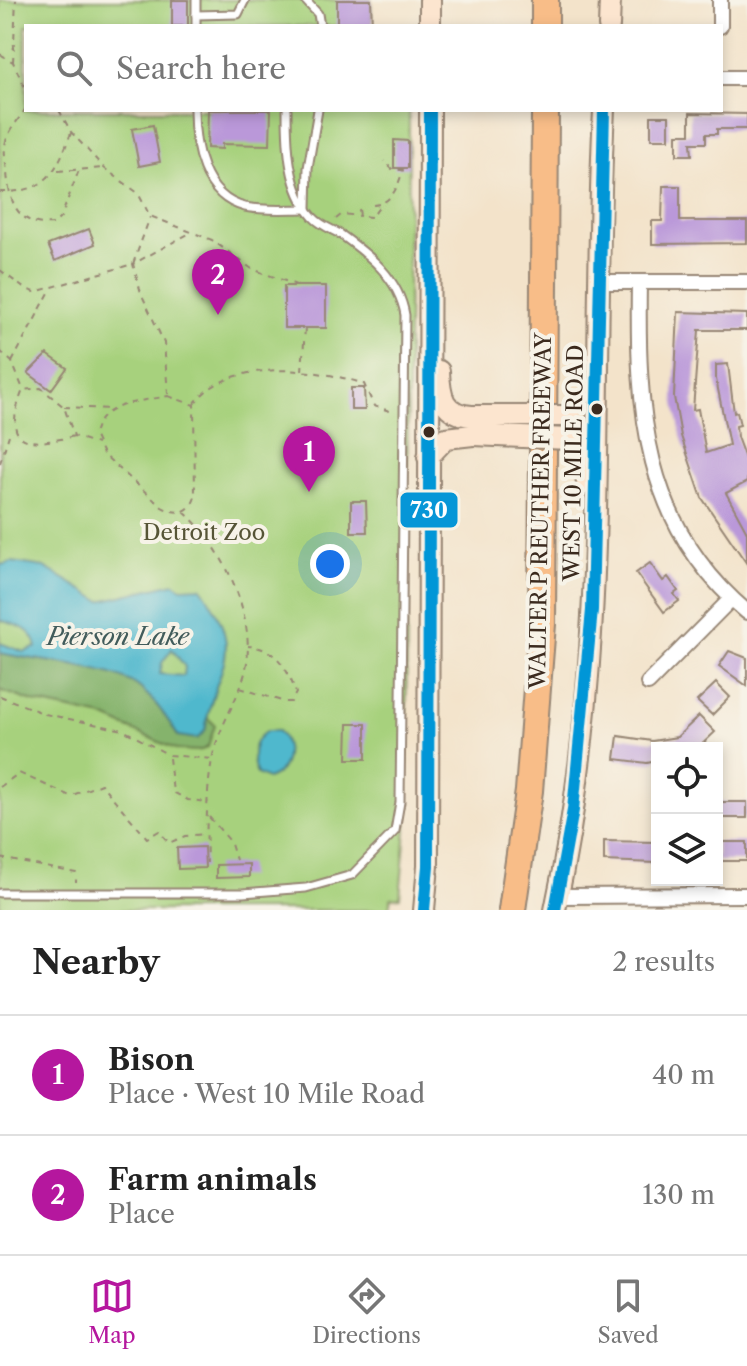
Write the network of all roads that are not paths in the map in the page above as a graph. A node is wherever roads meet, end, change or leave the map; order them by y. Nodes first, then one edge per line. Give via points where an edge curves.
1 (196, 0) edge
2 (245, 0) edge
3 (305, 0) edge
4 (430, 0) edge
5 (545, 0) edge
6 (610, 0) edge
7 (720, 0) edge
8 (196, 15) junction
9 (196, 24) edge
10 (320, 24) edge
11 (430, 24) edge
12 (545, 24) edge
13 (609, 24) edge
14 (720, 24) edge
15 (723, 78) edge
16 (747, 78) edge
17 (194, 112) edge
18 (287, 112) edge
19 (318, 112) edge
20 (430, 112) edge
21 (545, 112) edge
22 (604, 112) edge
23 (307, 209) junction
24 (429, 268) junction
25 (600, 282) junction
26 (639, 282) junction
27 (747, 282) edge
28 (600, 386) junction
29 (472, 426) junction
30 (428, 457) junction
31 (597, 576) junction
32 (731, 599) junction
33 (747, 612) edge
34 (648, 683) dead end
35 (0, 893) edge
36 (747, 895) edge
37 (556, 903) edge
38 (424, 910) edge
39 (512, 910) edge

1 - 8 lane
2 - 8 lane via 238,14
3 - 10 lane
4 - 11 main road
5 - 12 highway
6 - 13 main road
7 - 14 street
8 - 9 lane
15 - 16 street
17 - 23 lane via 201,164 226,198 250,208
18 - 23 lane via 290,163
19 - 23 lane
20 - 24 main road
21 - 39 highway, WALTER P REUTHER FREEWAY via 542,624 529,791
22 - 25 main road, WEST 10 MILE ROAD
23 - 35 lane via 377,264 400,296 405,333 400,802 395,831 352,875 306,888
24 - 29 main road via 442,400
24 - 30 main road
25 - 26 street
25 - 28 main road, WEST 10 MILE ROAD
26 - 27 street
26 - 32 street via 640,399 655,473 686,543
28 - 29 main road, bridge via 587,411
28 - 31 main road, WEST 10 MILE ROAD
29 - 30 main road via 446,438
29 - 31 main road, bridge via 569,439 581,447
30 - 38 main road
31 - 37 main road, WEST 10 MILE ROAD via 578,769
32 - 33 street
32 - 34 street
36 - 37 street

